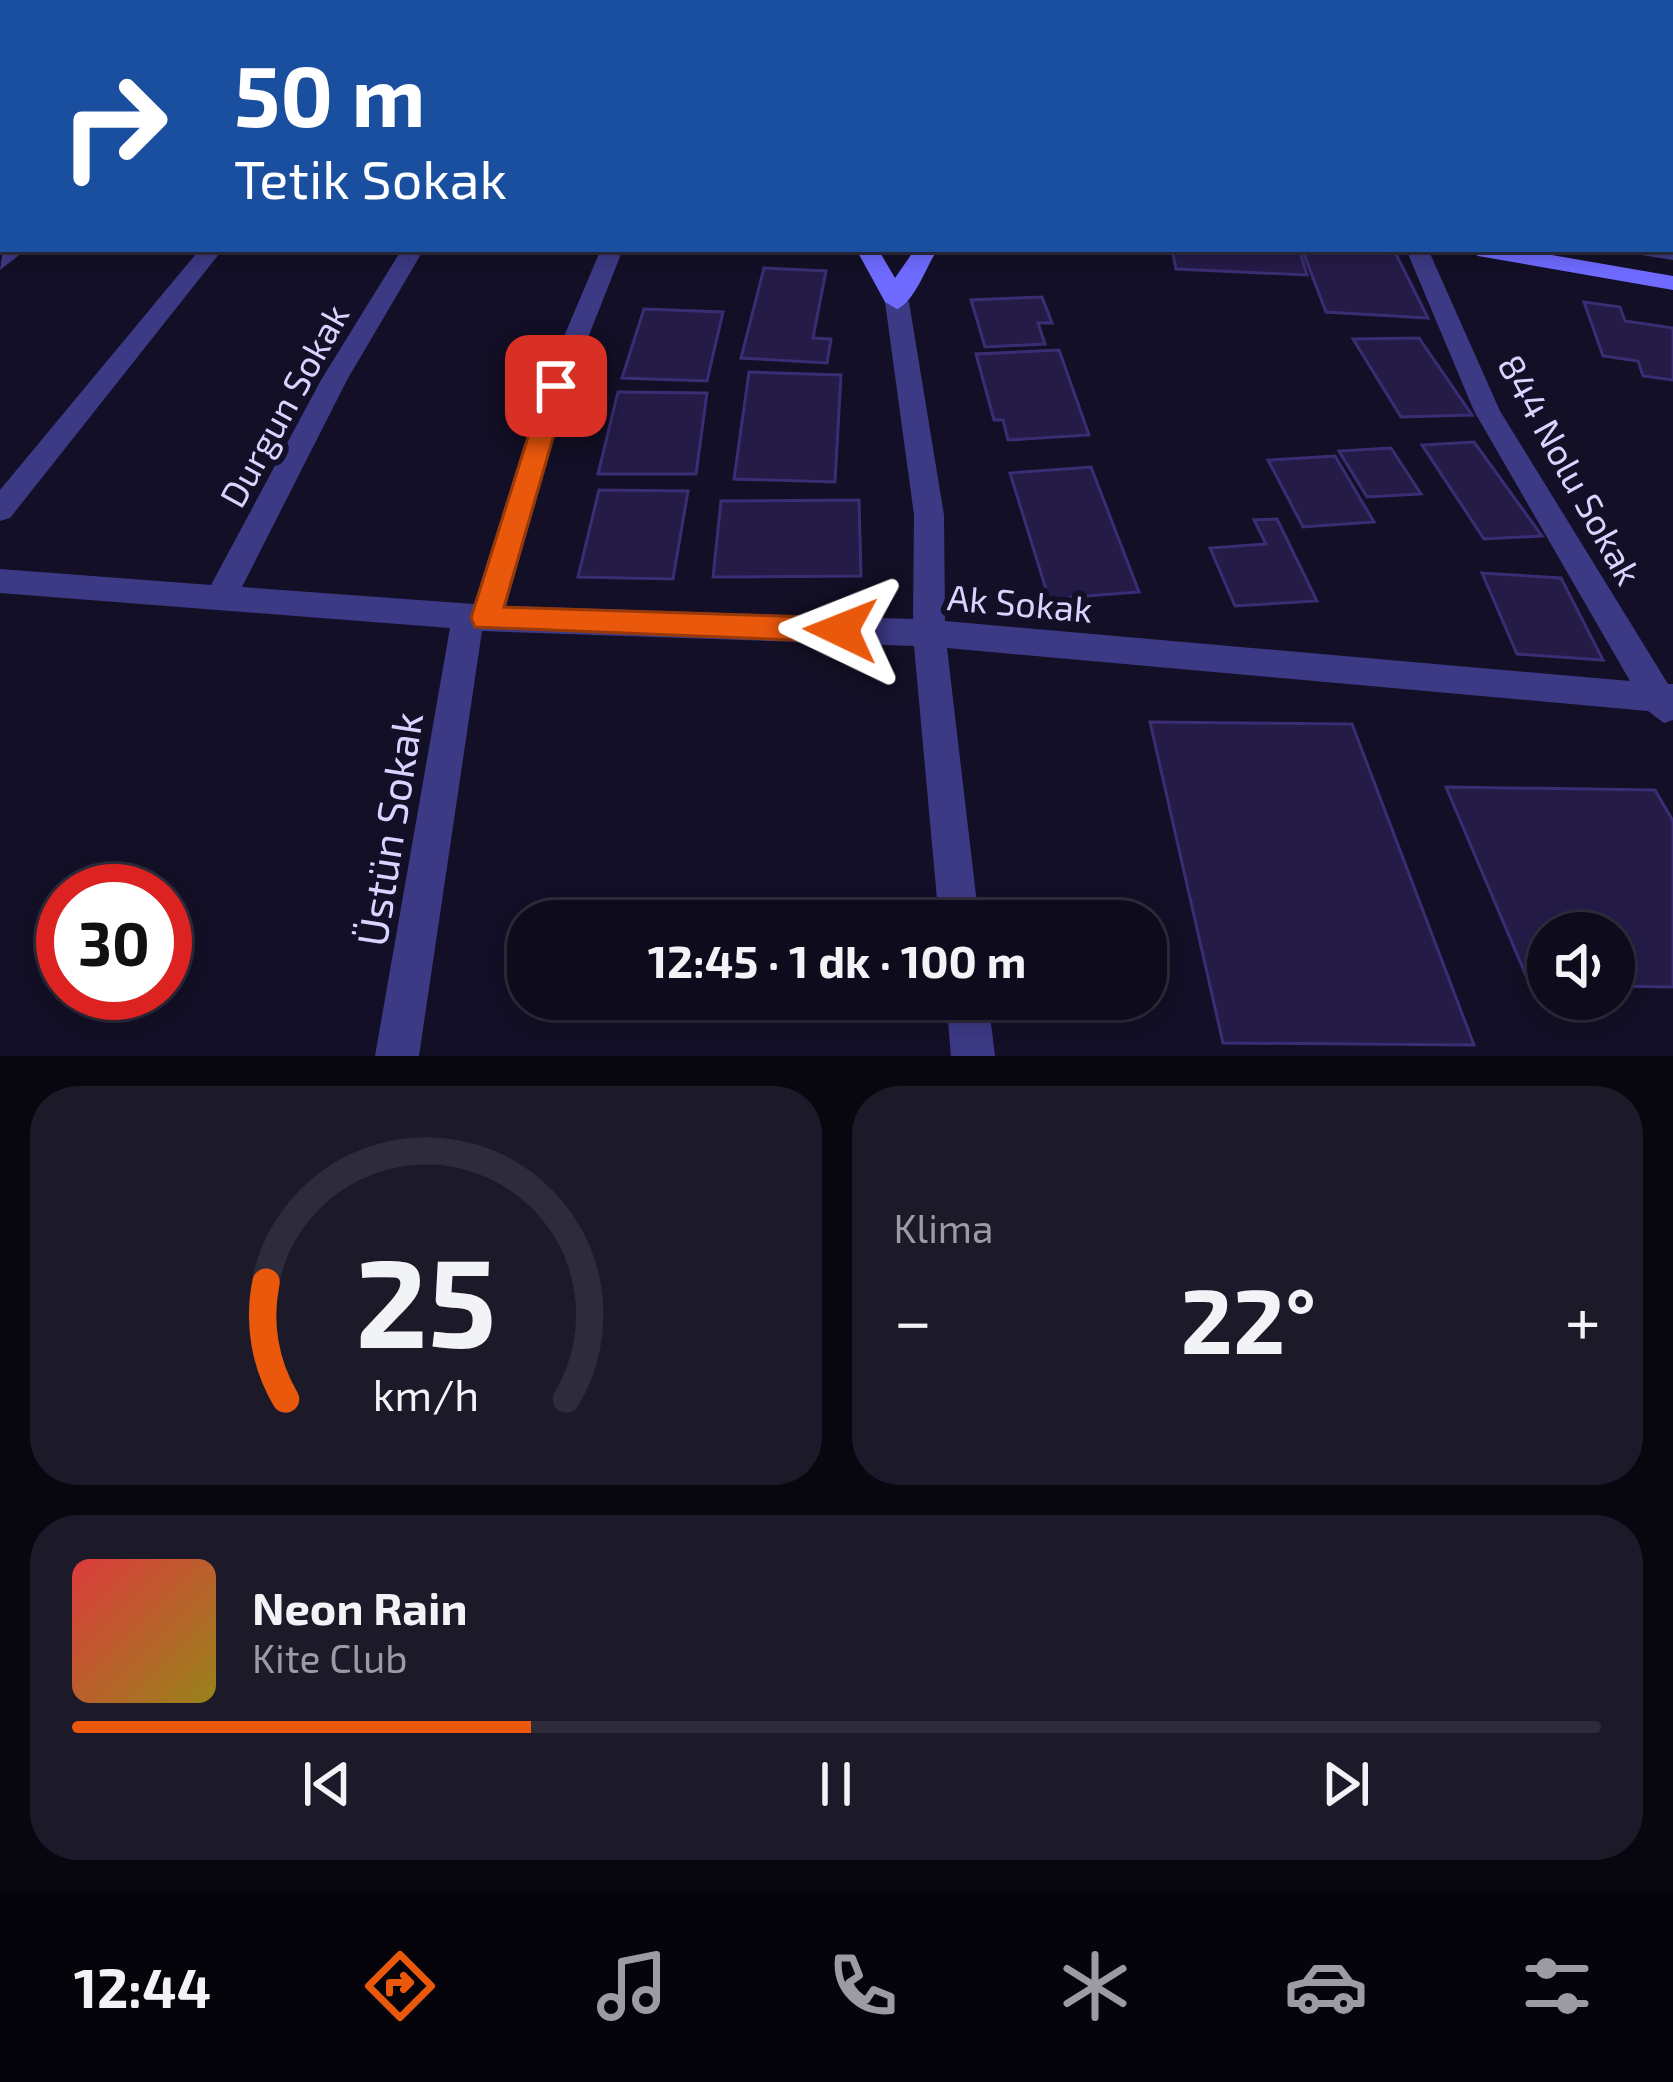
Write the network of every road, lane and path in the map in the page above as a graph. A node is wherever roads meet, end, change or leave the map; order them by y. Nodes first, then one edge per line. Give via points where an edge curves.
1 (210, 252) edge
2 (411, 252) edge
3 (611, 252) edge
4 (869, 252) edge
5 (879, 252) edge
6 (897, 252) edge
7 (923, 252) edge
8 (1418, 252) edge
9 (1495, 252) edge
10 (1673, 283) edge
11 (897, 302) junction
12 (0, 510) edge
13 (5, 592) edge
14 (220, 598) junction
15 (477, 618) junction
16 (929, 633) junction
17 (1667, 704) edge
18 (957, 900) edge
19 (970, 1020) edge
20 (397, 1056) edge
21 (973, 1056) edge

1 - 12 street
2 - 14 street, Durgun Sokak
3 - 15 street, Üstün Sokak
4 - 11 main road
5 - 11 main road
6 - 11 main road
7 - 11 main road
8 - 17 street, 844 Nolu Sokak via 1487,411
9 - 10 main road
11 - 16 street via 928,515
13 - 14 street, Ak Sokak
14 - 15 street, Ak Sokak
15 - 16 street, Ak Sokak
15 - 20 street, Üstün Sokak
16 - 17 street, Ak Sokak
16 - 18 street
19 - 21 street

